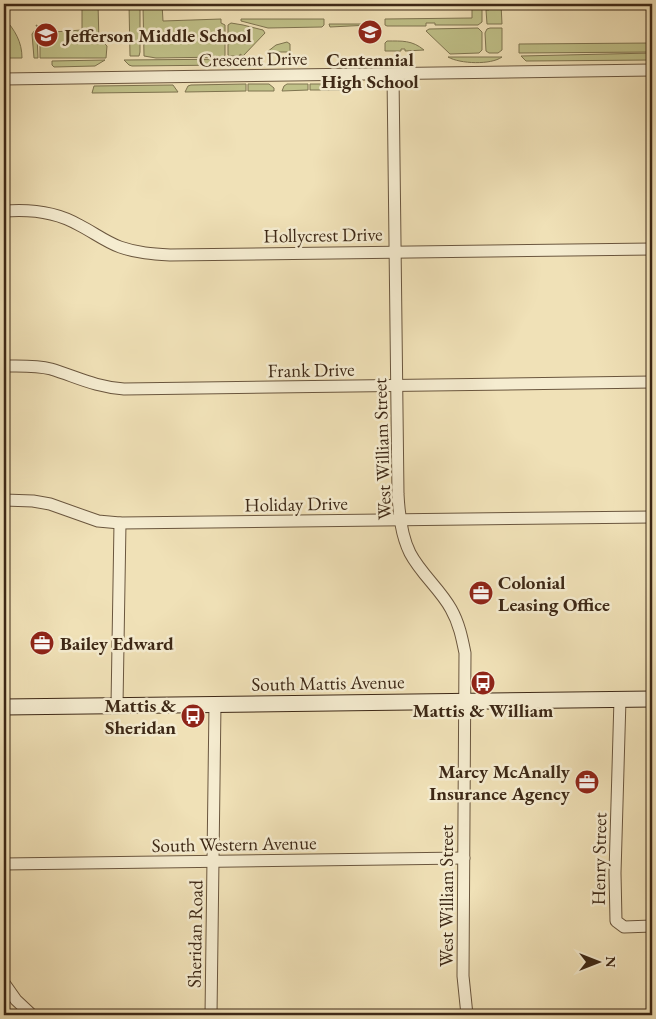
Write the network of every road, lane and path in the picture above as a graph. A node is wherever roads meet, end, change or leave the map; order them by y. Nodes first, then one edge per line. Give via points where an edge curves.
1 (652, 70) edge
2 (393, 75) junction
3 (4, 79) edge
4 (4, 211) edge
5 (652, 249) edge
6 (395, 252) junction
7 (4, 366) edge
8 (652, 382) edge
9 (396, 386) junction
10 (4, 500) edge
11 (652, 517) edge
12 (400, 520) junction
13 (120, 523) junction
14 (620, 699) junction
15 (652, 699) edge
16 (464, 701) junction
17 (215, 704) junction
18 (116, 705) junction
19 (4, 706) edge
20 (464, 858) junction
21 (213, 862) junction
22 (4, 864) edge
23 (652, 926) edge
24 (4, 983) edge
25 (32, 1015) edge
26 (211, 1015) edge
27 (467, 1015) edge

1 - 2 street, Crescent Drive
2 - 3 street, Crescent Drive
2 - 6 street, West William Street
4 - 6 street, Hollycrest Drive via 32,211 58,216 119,247 147,254
5 - 6 street, Hollycrest Drive
6 - 9 street, West William Street
7 - 9 street, Frank Drive via 51,369 92,384 124,389
8 - 9 street, Frank Drive
9 - 12 street, West William Street
10 - 13 street, Holiday Drive via 50,504 98,521
11 - 12 street, Holiday Drive
12 - 13 street, Holiday Drive
12 - 16 street, West William Street via 410,552 457,622 465,653
13 - 18 street
14 - 15 main road, South Mattis Avenue
14 - 16 main road, South Mattis Avenue
14 - 23 street, Henry Street via 616,921 624,928
16 - 17 main road, South Mattis Avenue
16 - 20 street, West William Street
17 - 18 main road, South Mattis Avenue
17 - 21 street, Sheridan Road
18 - 19 main road, South Mattis Avenue
20 - 21 street, South Western Avenue
20 - 27 street, West William Street via 463,976
21 - 22 street, South Western Avenue
21 - 26 street, Sheridan Road
24 - 25 street

